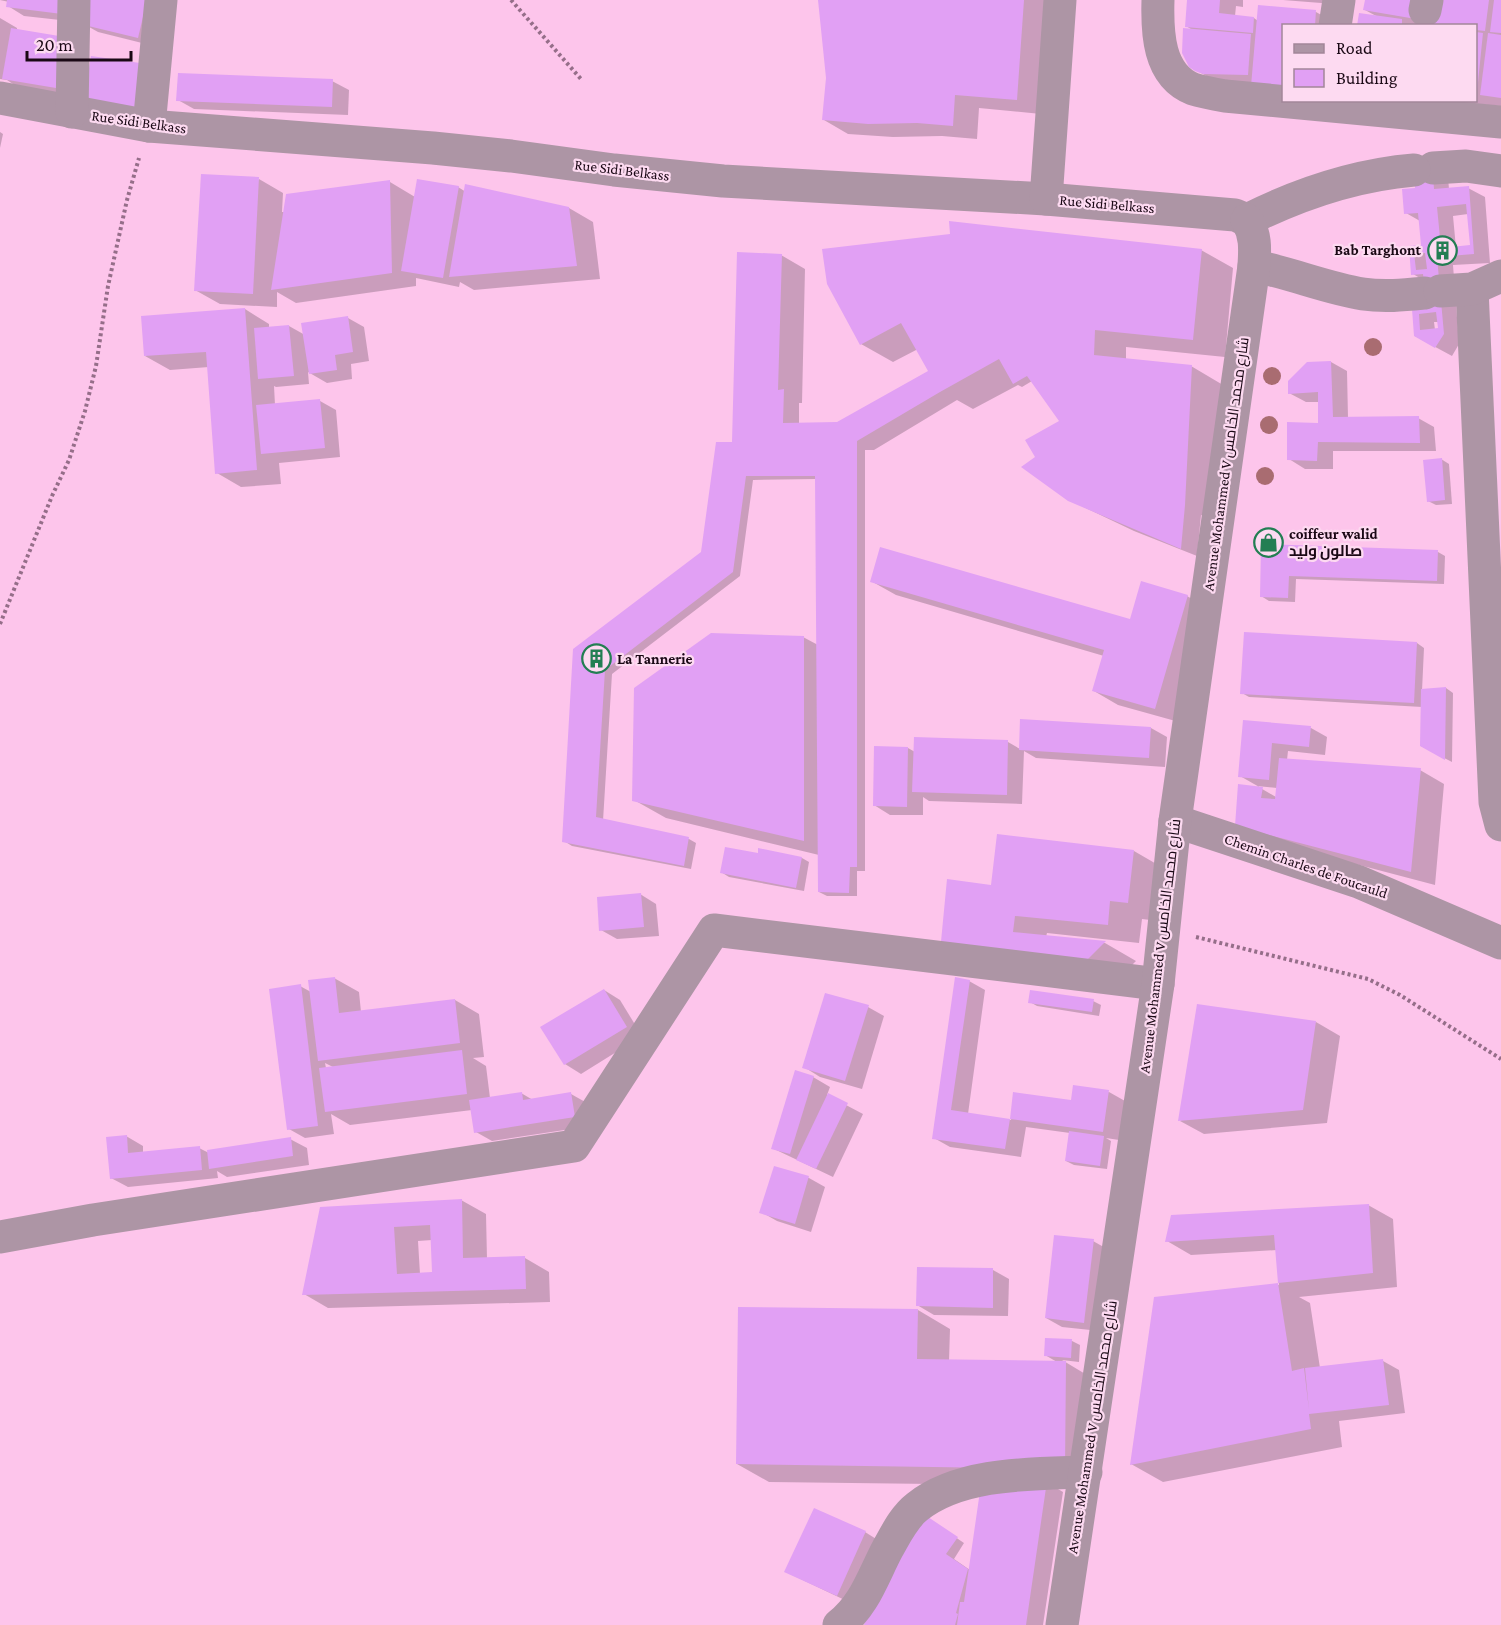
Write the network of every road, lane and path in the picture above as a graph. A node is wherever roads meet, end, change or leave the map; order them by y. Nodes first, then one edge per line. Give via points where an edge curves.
1 (74, 0) edge
2 (161, 0) edge
3 (511, 0) edge
4 (1060, 0) edge
5 (1158, 0) edge
6 (1339, 0) edge
7 (1335, 24) edge
8 (581, 79) dead end
9 (0, 98) edge
10 (1282, 100) edge
11 (1325, 103) edge
12 (72, 112) junction
13 (1501, 122) edge
14 (149, 126) junction
15 (1501, 171) edge
16 (1046, 199) junction
17 (1246, 220) junction
18 (1254, 266) junction
19 (1487, 282) edge
20 (0, 624) edge
21 (1175, 821) junction
22 (1501, 825) edge
23 (1163, 928) junction
24 (1501, 943) edge
25 (1158, 984) junction
26 (1501, 1059) edge
27 (0, 1237) edge
28 (1086, 1472) junction
29 (839, 1625) edge
30 (1062, 1625) edge

1 - 12 street
2 - 14 street
3 - 8 path
4 - 16 street
5 - 10 street via 1159,42 1177,80 1225,96
6 - 7 street
9 - 12 street, Rue Sidi Belkass
11 - 13 street
12 - 14 street, Rue Sidi Belkass
14 - 16 street, Rue Sidi Belkass via 444,149 723,181
14 - 20 path via 127,200 85,411 69,460
15 - 17 street via 1466,166 1380,173 1278,204
16 - 17 street, Rue Sidi Belkass via 1222,213
17 - 18 street, Avenue Mohammed V شارع محمد الخامس via 1256,243
18 - 19 street via 1363,294 1399,296
18 - 21 street, Avenue Mohammed V شارع محمد الخامس
19 - 22 street via 1495,802
21 - 23 street, Avenue Mohammed V شارع محمد الخامس
21 - 24 street, Chemin Charles de Foucauld via 1359,882
23 - 25 street, Avenue Mohammed V شارع محمد الخامس
23 - 26 path via 1368,979
25 - 27 street via 714,930 574,1146
25 - 28 street, Avenue Mohammed V شارع محمد الخامس
28 - 29 street via 990,1479 949,1489 929,1499 904,1521 866,1596
28 - 30 street, Avenue Mohammed V شارع محمد الخامس

